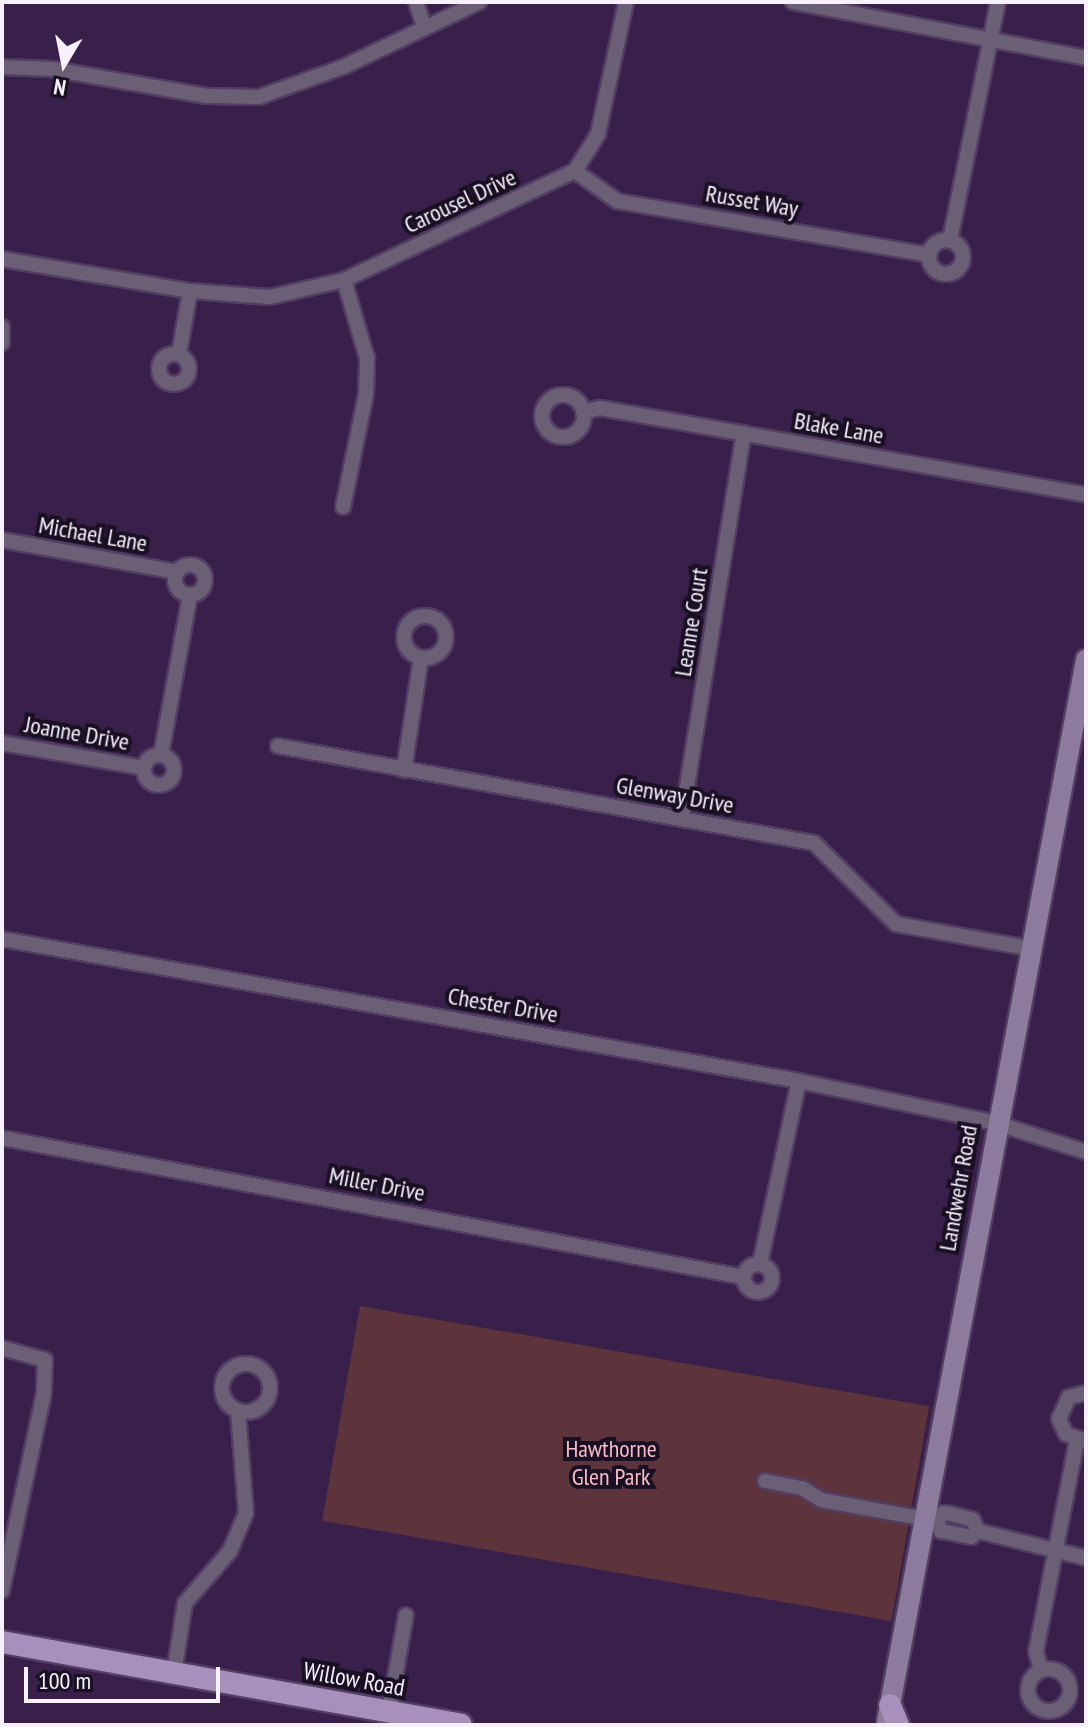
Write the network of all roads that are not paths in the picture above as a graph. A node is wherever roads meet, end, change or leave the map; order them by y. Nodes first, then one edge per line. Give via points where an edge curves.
1 (416, 2) edge
2 (479, 2) edge
3 (626, 2) edge
4 (793, 2) edge
5 (998, 2) edge
6 (424, 26) junction
7 (989, 40) junction
8 (1086, 58) edge
9 (2, 67) edge
10 (575, 171) junction
11 (950, 240) junction
12 (929, 255) junction
13 (2, 262) edge
14 (344, 280) junction
15 (190, 291) junction
16 (2, 327) edge
17 (2, 343) edge
18 (179, 354) dead end
19 (583, 412) dead end
20 (744, 433) junction
21 (1086, 495) edge
22 (343, 507) dead end
23 (2, 540) edge
24 (176, 572) junction
25 (190, 595) junction
26 (421, 658) dead end
27 (1086, 660) edge
28 (1081, 715) edge
29 (1079, 740) edge
30 (2, 743) edge
31 (278, 746) dead end
32 (161, 755) junction
33 (144, 768) junction
34 (404, 770) junction
35 (682, 818) junction
36 (2, 939) edge
37 (1033, 949) junction
38 (799, 1081) junction
39 (996, 1123) junction
40 (2, 1138) edge
41 (1086, 1152) edge
42 (760, 1264) junction
43 (743, 1277) junction
44 (2, 1348) edge
45 (1086, 1393) edge
46 (238, 1411) dead end
47 (1081, 1440) edge
48 (765, 1481) dead end
49 (932, 1520) junction
50 (1053, 1553) junction
51 (1086, 1558) edge
52 (2, 1591) edge
53 (406, 1615) dead end
54 (2, 1642) edge
55 (1041, 1670) dead end
56 (174, 1673) junction
57 (389, 1712) junction
58 (892, 1718) edge
59 (461, 1725) edge

1 - 6 street
2 - 6 street
3 - 10 street via 598,134
4 - 7 street
5 - 7 street
6 - 9 street via 343,67 259,97 207,96 52,69
7 - 8 street
7 - 11 street
10 - 12 street, Russet Way via 617,201
10 - 14 street, Carousel Drive
11 - 12 street via 935,244
11 - 12 street via 962,252 954,271 938,271
13 - 15 street, Carousel Drive
14 - 15 street, Carousel Drive via 270,297
14 - 22 street via 367,358 366,394
15 - 18 street
16 - 17 street
19 - 20 street, Blake Lane via 600,408
20 - 21 street, Blake Lane
20 - 35 street, Leanne Court
23 - 24 street, Michael Lane
24 - 25 street via 176,587
24 - 25 street via 193,564 204,574 203,589
25 - 32 street, Joanne Drive
26 - 34 street
27 - 28 main road, Landwehr Road
28 - 29 main road, Landwehr Road
29 - 37 main road, Landwehr Road
30 - 33 street, Joanne Drive
31 - 34 street, Glenway Drive
32 - 33 street via 148,759
32 - 33 street via 174,769 167,782 153,783
34 - 35 street, Glenway Drive
35 - 37 street, Glenway Drive via 814,843 896,924
36 - 38 street, Chester Drive
37 - 39 main road, Landwehr Road
38 - 39 street, Chester Drive
38 - 42 street
39 - 41 street, Chester Drive
39 - 49 main road, Landwehr Road
40 - 43 street, Miller Drive
42 - 43 street via 747,1268
42 - 43 street via 771,1272 767,1289 753,1292
44 - 52 street via 45,1360 45,1371
45 - 47 street via 1069,1397 1060,1411 1061,1427
46 - 56 street via 246,1513 230,1551 185,1603
47 - 50 street
48 - 49 street via 802,1488 821,1500
49 - 50 street via 952,1514 973,1520 978,1531
49 - 58 main road, Landwehr Road
50 - 51 street
50 - 55 street via 1036,1651
53 - 57 street
54 - 56 main road, Willow Road
56 - 57 main road, Willow Road
57 - 59 main road, Willow Road

